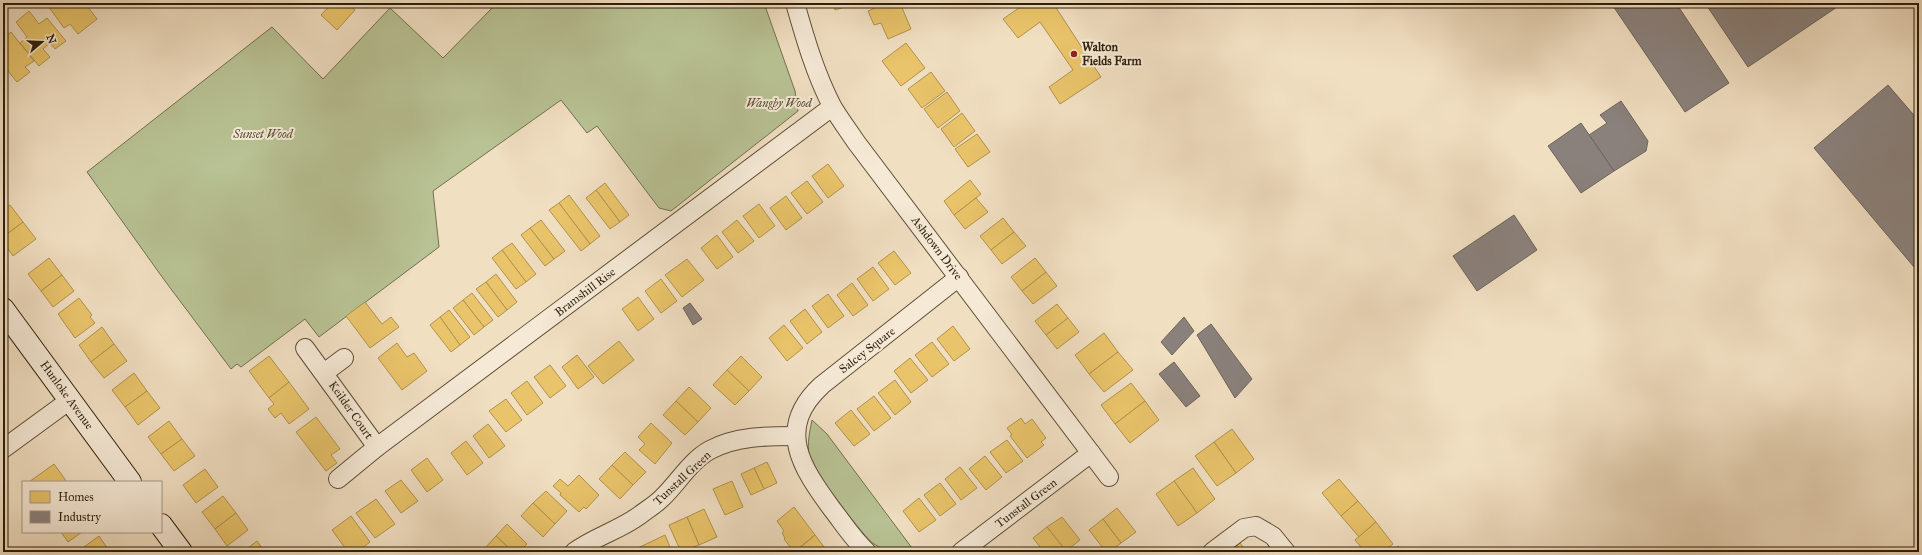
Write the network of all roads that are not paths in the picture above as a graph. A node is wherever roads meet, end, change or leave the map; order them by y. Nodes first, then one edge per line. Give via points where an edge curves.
1 (795, 3) edge
2 (832, 107) junction
3 (959, 277) junction
4 (3, 309) edge
5 (305, 348) dead end
6 (344, 358) dead end
7 (324, 373) junction
8 (70, 400) junction
9 (796, 436) junction
10 (377, 447) junction
11 (3, 449) edge
12 (1091, 453) junction
13 (1109, 477) dead end
14 (338, 479) dead end
15 (129, 481) edge
16 (162, 526) edge
17 (581, 550) edge
18 (181, 552) edge
19 (866, 552) edge
20 (961, 552) edge
21 (1212, 552) edge
22 (1286, 552) edge

1 - 2 street, Ashdown Drive via 811,57
2 - 3 street, Ashdown Drive
2 - 10 street, Bramshill Rise
3 - 9 street, Salcey Square via 813,393 798,418
3 - 12 street, Ashdown Drive
4 - 8 street, Hunloke Avenue
5 - 7 street, Keilder Court
6 - 7 street, Keilder Court
7 - 10 street, Keilder Court
8 - 11 street
8 - 15 street, Hunloke Avenue
9 - 17 street, Tunstall Green via 762,436 728,442 709,451 690,466 662,498 639,516
9 - 19 street via 800,460 815,485
10 - 14 street, Bramshill Rise
12 - 13 street, Ashdown Drive
12 - 20 street, Tunstall Green
16 - 18 street
21 - 22 street via 1244,528 1256,526 1273,536

